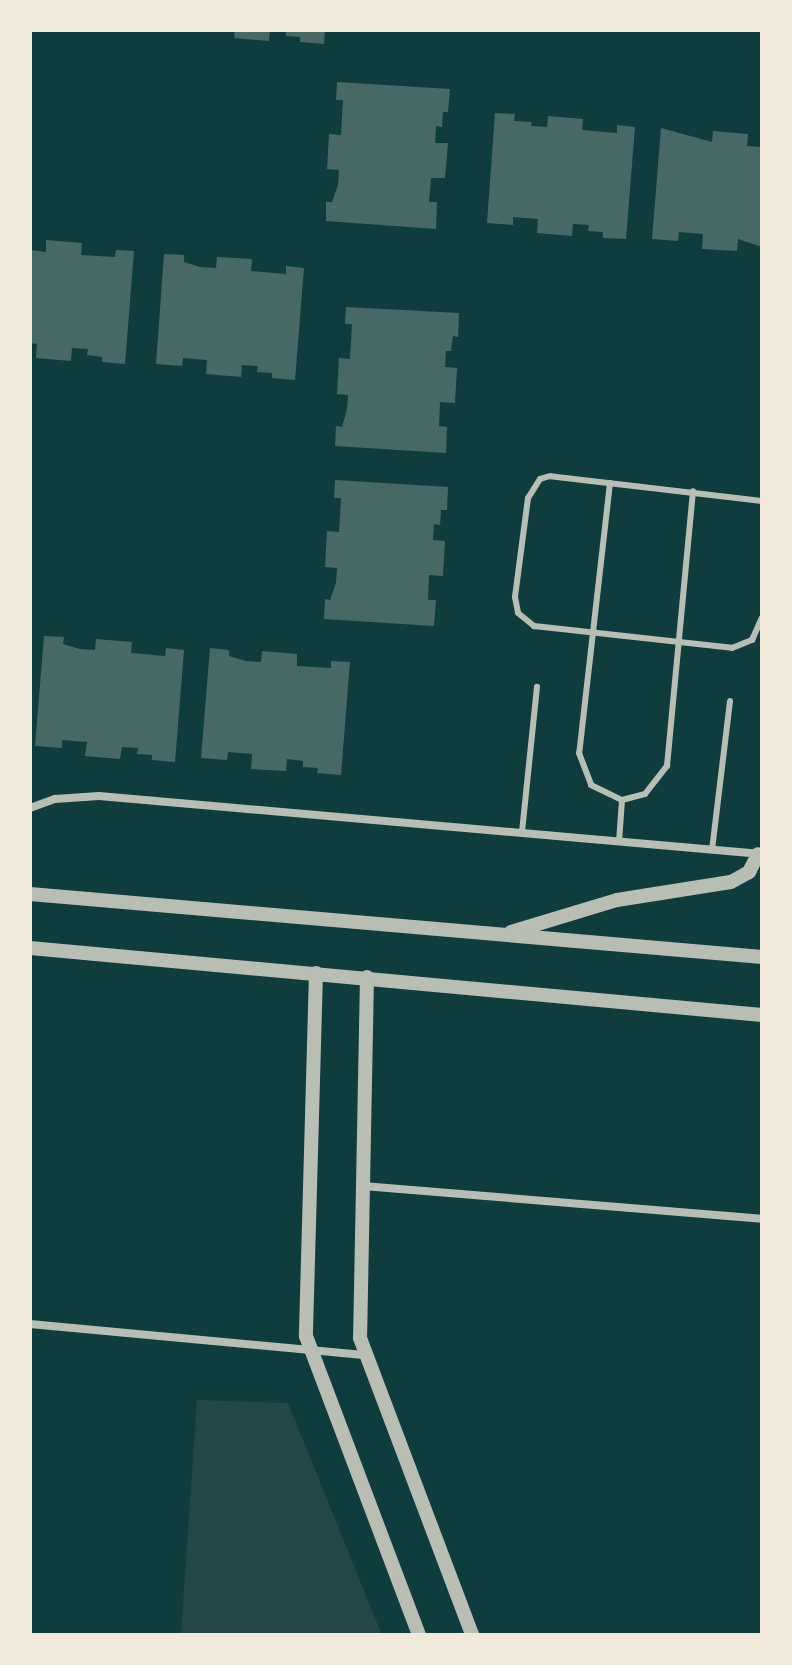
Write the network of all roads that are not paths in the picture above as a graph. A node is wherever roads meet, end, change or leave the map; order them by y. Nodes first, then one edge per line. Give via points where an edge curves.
1 (610, 483) junction
2 (693, 491) junction
3 (762, 501) edge
4 (762, 618) edge
5 (592, 633) junction
6 (678, 642) junction
7 (537, 687) dead end
8 (730, 701) dead end
9 (622, 800) junction
10 (30, 808) edge
11 (522, 832) junction
12 (619, 842) junction
13 (712, 850) junction
14 (760, 854) edge
15 (30, 894) edge
16 (506, 934) junction
17 (30, 948) edge
18 (762, 957) edge
19 (316, 973) junction
20 (367, 977) junction
21 (762, 1015) edge
22 (363, 1186) junction
23 (762, 1219) edge
24 (30, 1324) edge
25 (310, 1350) junction
26 (364, 1355) junction
27 (419, 1635) edge
28 (472, 1635) edge

1 - 2 lane
1 - 5 lane
1 - 5 lane via 550,476 534,484 515,597 518,613 534,626
2 - 3 lane
2 - 6 lane
4 - 6 lane via 758,632 744,645
5 - 6 lane
5 - 9 lane via 580,765 600,793
6 - 9 lane via 667,766 655,787
7 - 11 lane
8 - 13 lane
9 - 12 lane
10 - 11 street via 55,799 99,796
11 - 12 street
12 - 13 street
13 - 14 street
14 - 16 street via 749,872 731,882 617,900
15 - 16 street
16 - 18 street
17 - 19 street
19 - 20 street
19 - 25 street via 304,1307
20 - 21 street
20 - 22 street
22 - 23 street
22 - 26 street via 359,1322
24 - 25 street
25 - 26 street
25 - 27 street
26 - 28 street

